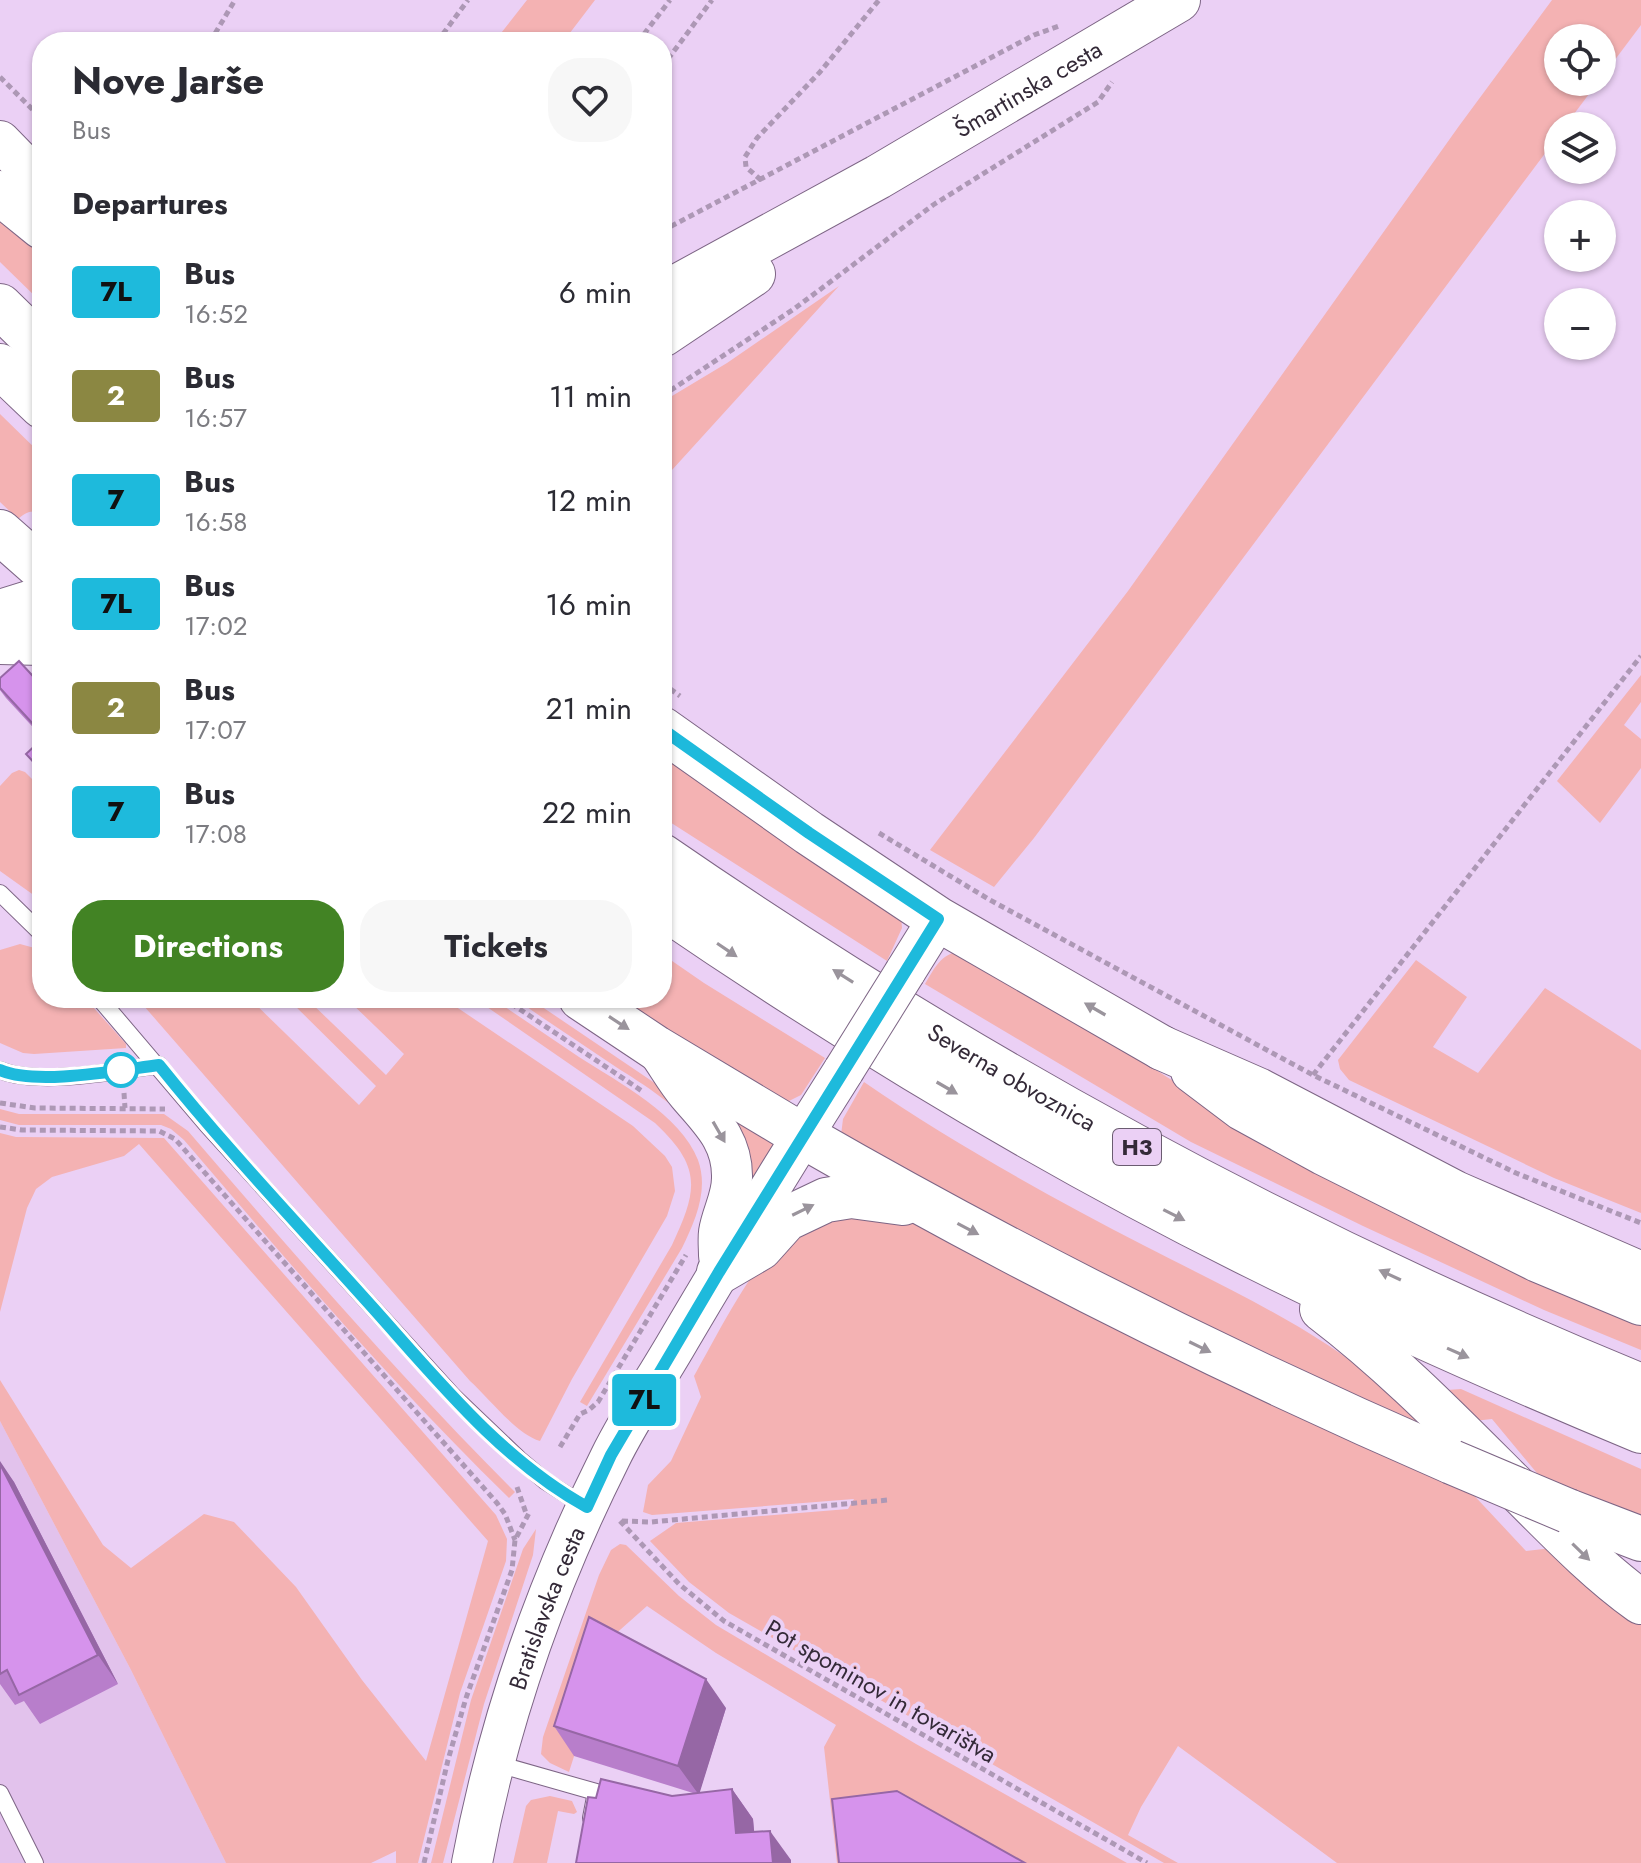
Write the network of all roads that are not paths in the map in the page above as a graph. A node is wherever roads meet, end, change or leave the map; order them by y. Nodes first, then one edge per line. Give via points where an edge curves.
1 (1178, 0) edge
2 (0, 141) edge
3 (32, 174) edge
4 (878, 177) junction
5 (0, 193) edge
6 (32, 219) edge
7 (672, 290) edge
8 (0, 306) edge
9 (672, 328) edge
10 (32, 337) edge
11 (0, 366) edge
12 (32, 396) edge
13 (26, 564) edge
14 (0, 612) edge
15 (0, 642) edge
16 (32, 643) edge
17 (674, 715) edge
18 (672, 863) edge
19 (3, 903) edge
20 (672, 913) edge
21 (938, 919) junction
22 (32, 926) edge
23 (108, 1008) edge
24 (596, 1008) edge
25 (656, 1048) junction
26 (1162, 1048) junction
27 (159, 1065) junction
28 (0, 1070) edge
29 (803, 1136) junction
30 (928, 1208) junction
31 (1254, 1257) junction
32 (704, 1261) junction
33 (1641, 1274) edge
34 (1641, 1303) edge
35 (1452, 1305) junction
36 (1641, 1363) edge
37 (1641, 1386) edge
38 (1641, 1431) edge
39 (607, 1521) junction
40 (1641, 1539) edge
41 (1641, 1602) edge
42 (494, 1763) junction
43 (0, 1793) edge
44 (7, 1823) edge
45 (588, 1832) edge
46 (35, 1863) edge
47 (472, 1863) edge

1 - 4 main road, Šmartinska cesta
2 - 3 street
4 - 7 main road, Šmartinska cesta
4 - 9 main road, Šmartinska cesta via 790,248
5 - 6 main road
8 - 10 main road
11 - 12 main road
13 - 14 main road
15 - 16 main road
17 - 21 main road via 809,833
35 -> 18 main road, Severna obvoznica / H3 via 1278,1222 1058,1104 800,949
19 - 22 lane
20 -> 31 main road, Severna obvoznica / H3 via 900,1061 1052,1150
26 -> 21 main road
21 - 29 street, Bratislavska cesta, bridge
23 - 27 lane
24 -> 25 main road
25 - 29 main road
25 -> 32 street via 724,1137 729,1154 730,1199
26 - 33 main road via 1258,1090 1455,1193
26 - 34 main road via 1242,1108 1324,1153 1538,1260
27 - 28 lane via 40,1077
27 - 39 lane via 453,1396 528,1466
29 - 30 main road
29 - 32 street, Bratislavska cesta
32 -> 30 main road via 760,1248 786,1219 826,1200 871,1197
30 -> 40 main road, bridge via 1220,1357 1452,1462
31 -> 38 main road, Severna obvoznica / H3
31 -> 41 main road via 1366,1343 1583,1555
32 - 39 street, Bratislavska cesta via 611,1455
35 - 36 main road
35 - 37 main road, Severna obvoznica / H3
39 - 42 street, Bratislavska cesta via 557,1574
42 - 45 lane via 596,1792
42 - 47 street, Bratislavska cesta
43 - 44 lane
44 - 46 lane

